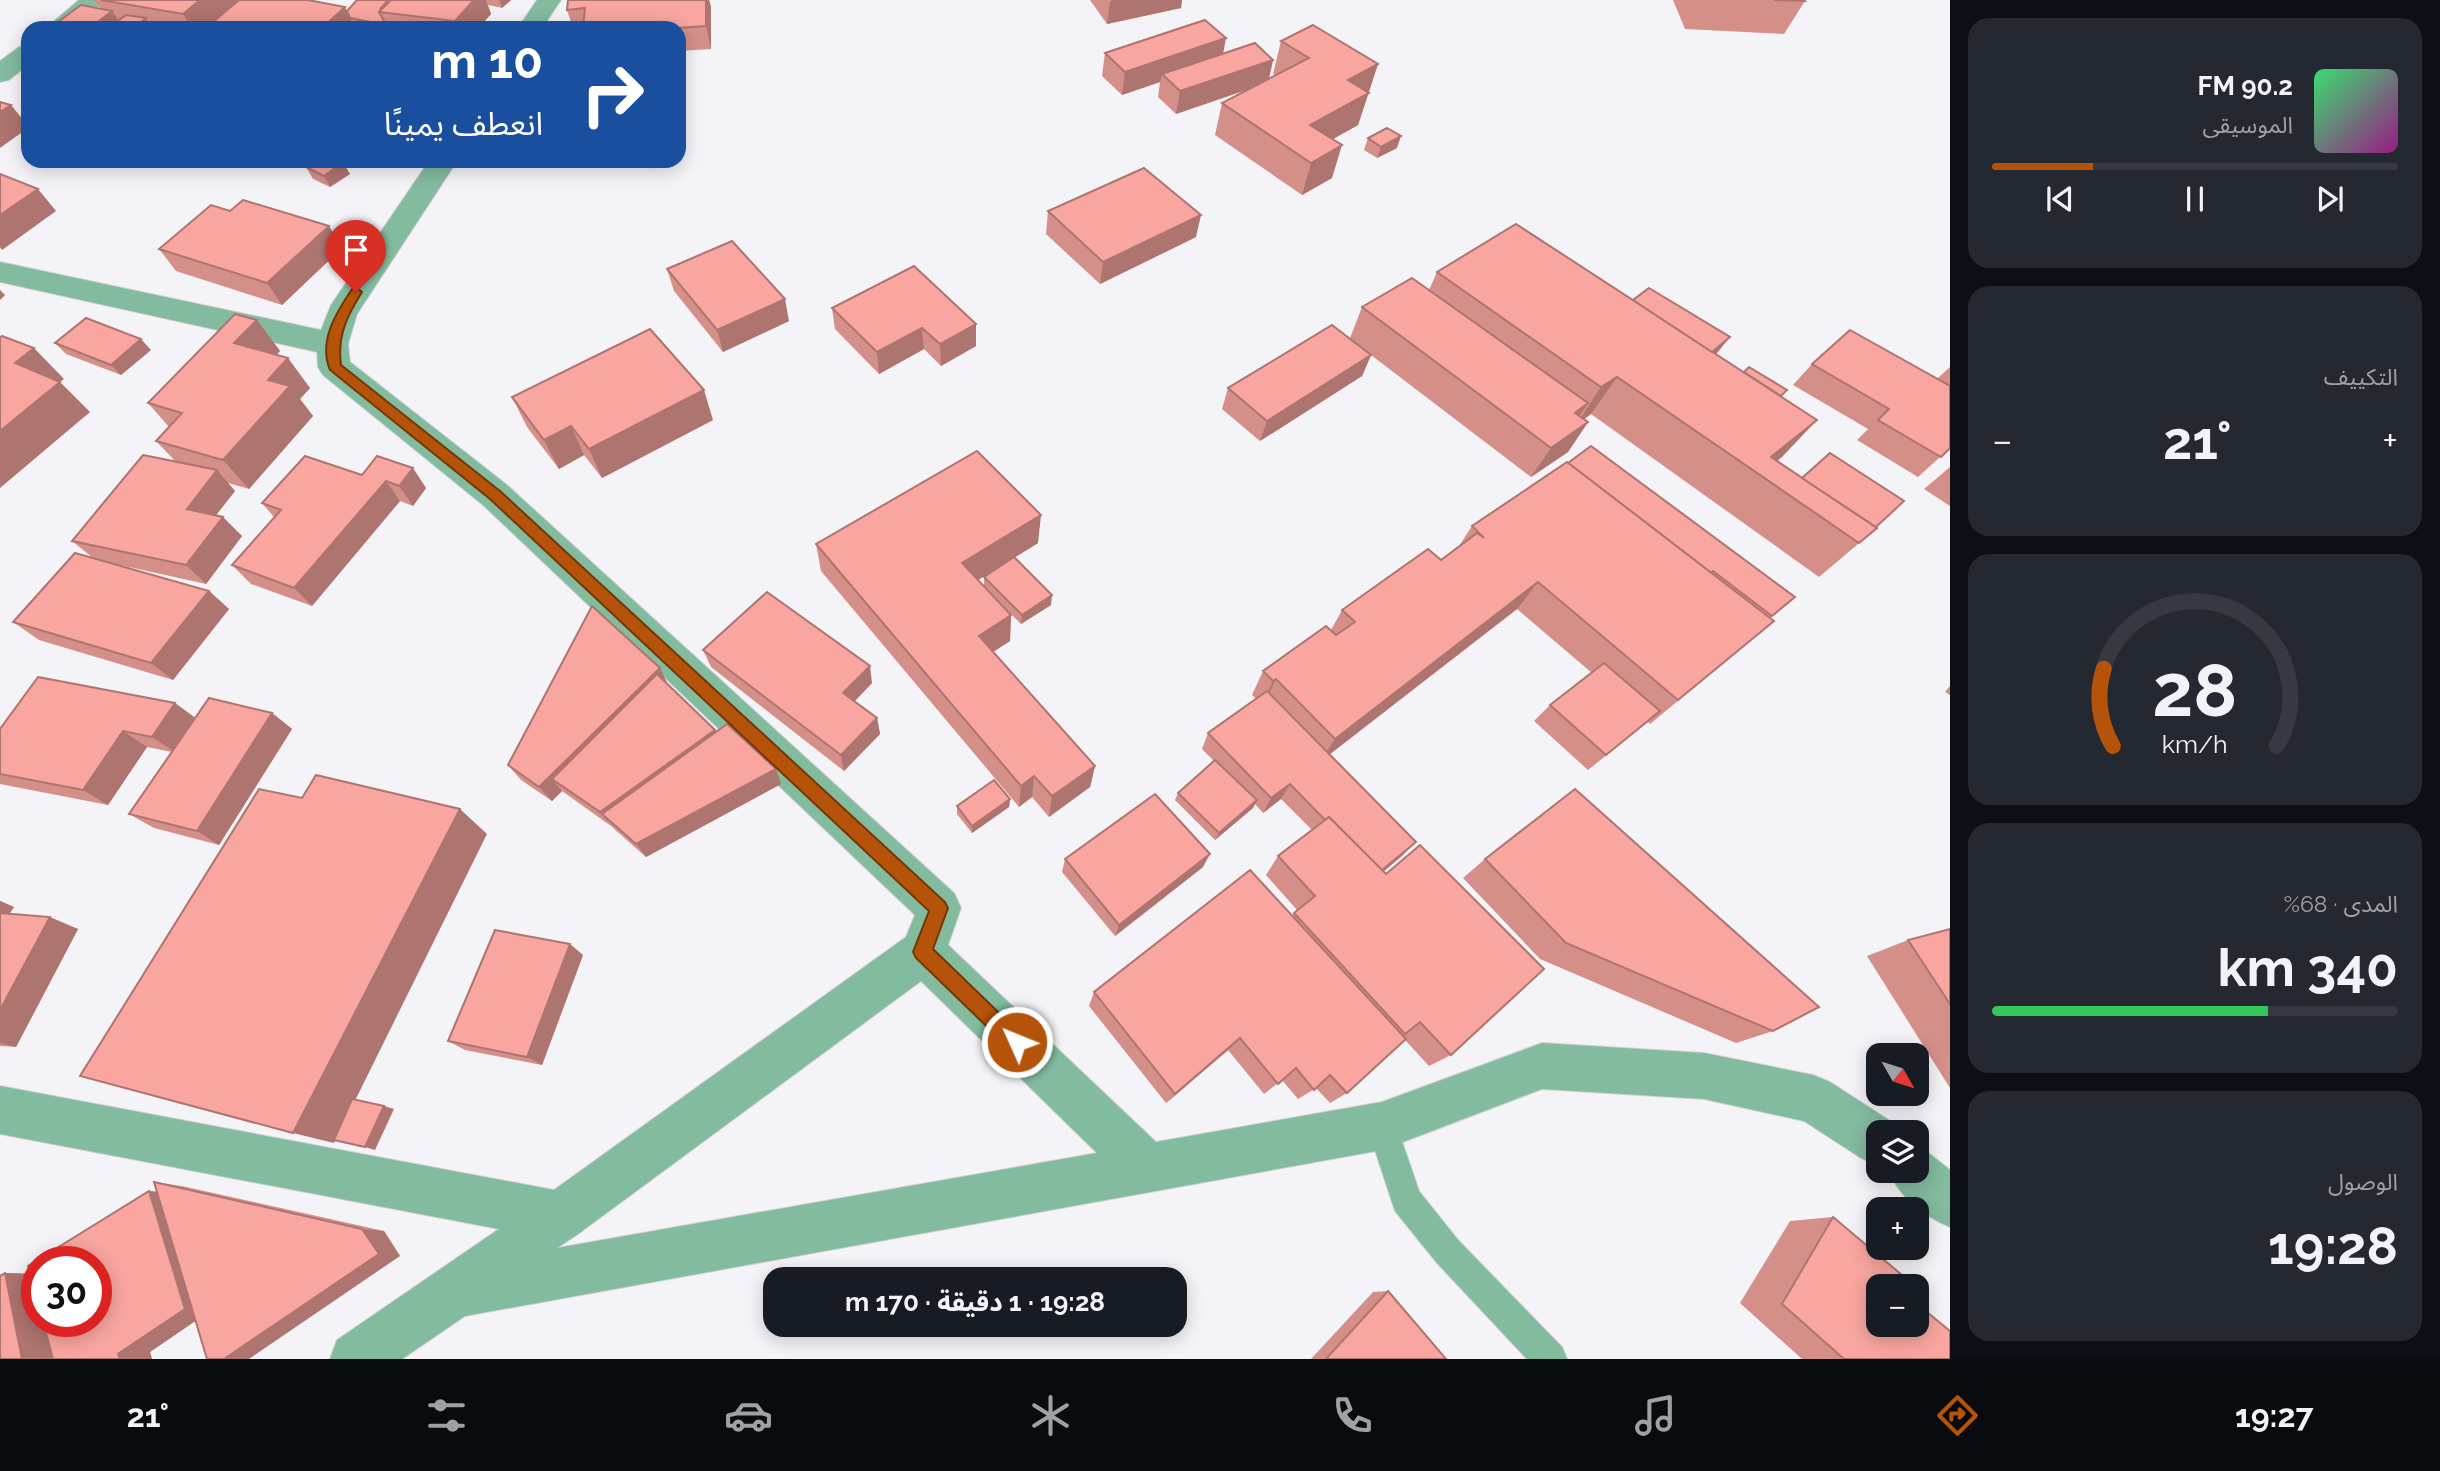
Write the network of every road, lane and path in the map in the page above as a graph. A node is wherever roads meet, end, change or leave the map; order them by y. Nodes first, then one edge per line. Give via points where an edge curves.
1 (94, 0) edge
2 (549, 0) edge
3 (67, 21) edge
4 (535, 21) edge
5 (21, 58) edge
6 (0, 74) edge
7 (438, 168) edge
8 (0, 272) edge
9 (332, 344) junction
10 (923, 952) junction
11 (0, 1110) edge
12 (1382, 1126) junction
13 (1866, 1133) edge
14 (1149, 1169) junction
15 (1927, 1183) edge
16 (1950, 1202) edge
17 (560, 1216) junction
18 (455, 1292) junction
19 (356, 1359) edge
20 (1550, 1359) edge

1 - 3 street
2 - 4 street
5 - 6 street
7 - 9 street via 342,313
8 - 9 street
9 - 10 street via 334,367 495,495 939,908
10 - 14 street
10 - 17 street
11 - 17 street
12 - 13 street via 1542,1066 1704,1076 1813,1099
12 - 14 street
12 - 20 lane via 1406,1200 1448,1252
14 - 18 street
15 - 16 street
17 - 18 street
18 - 19 street

